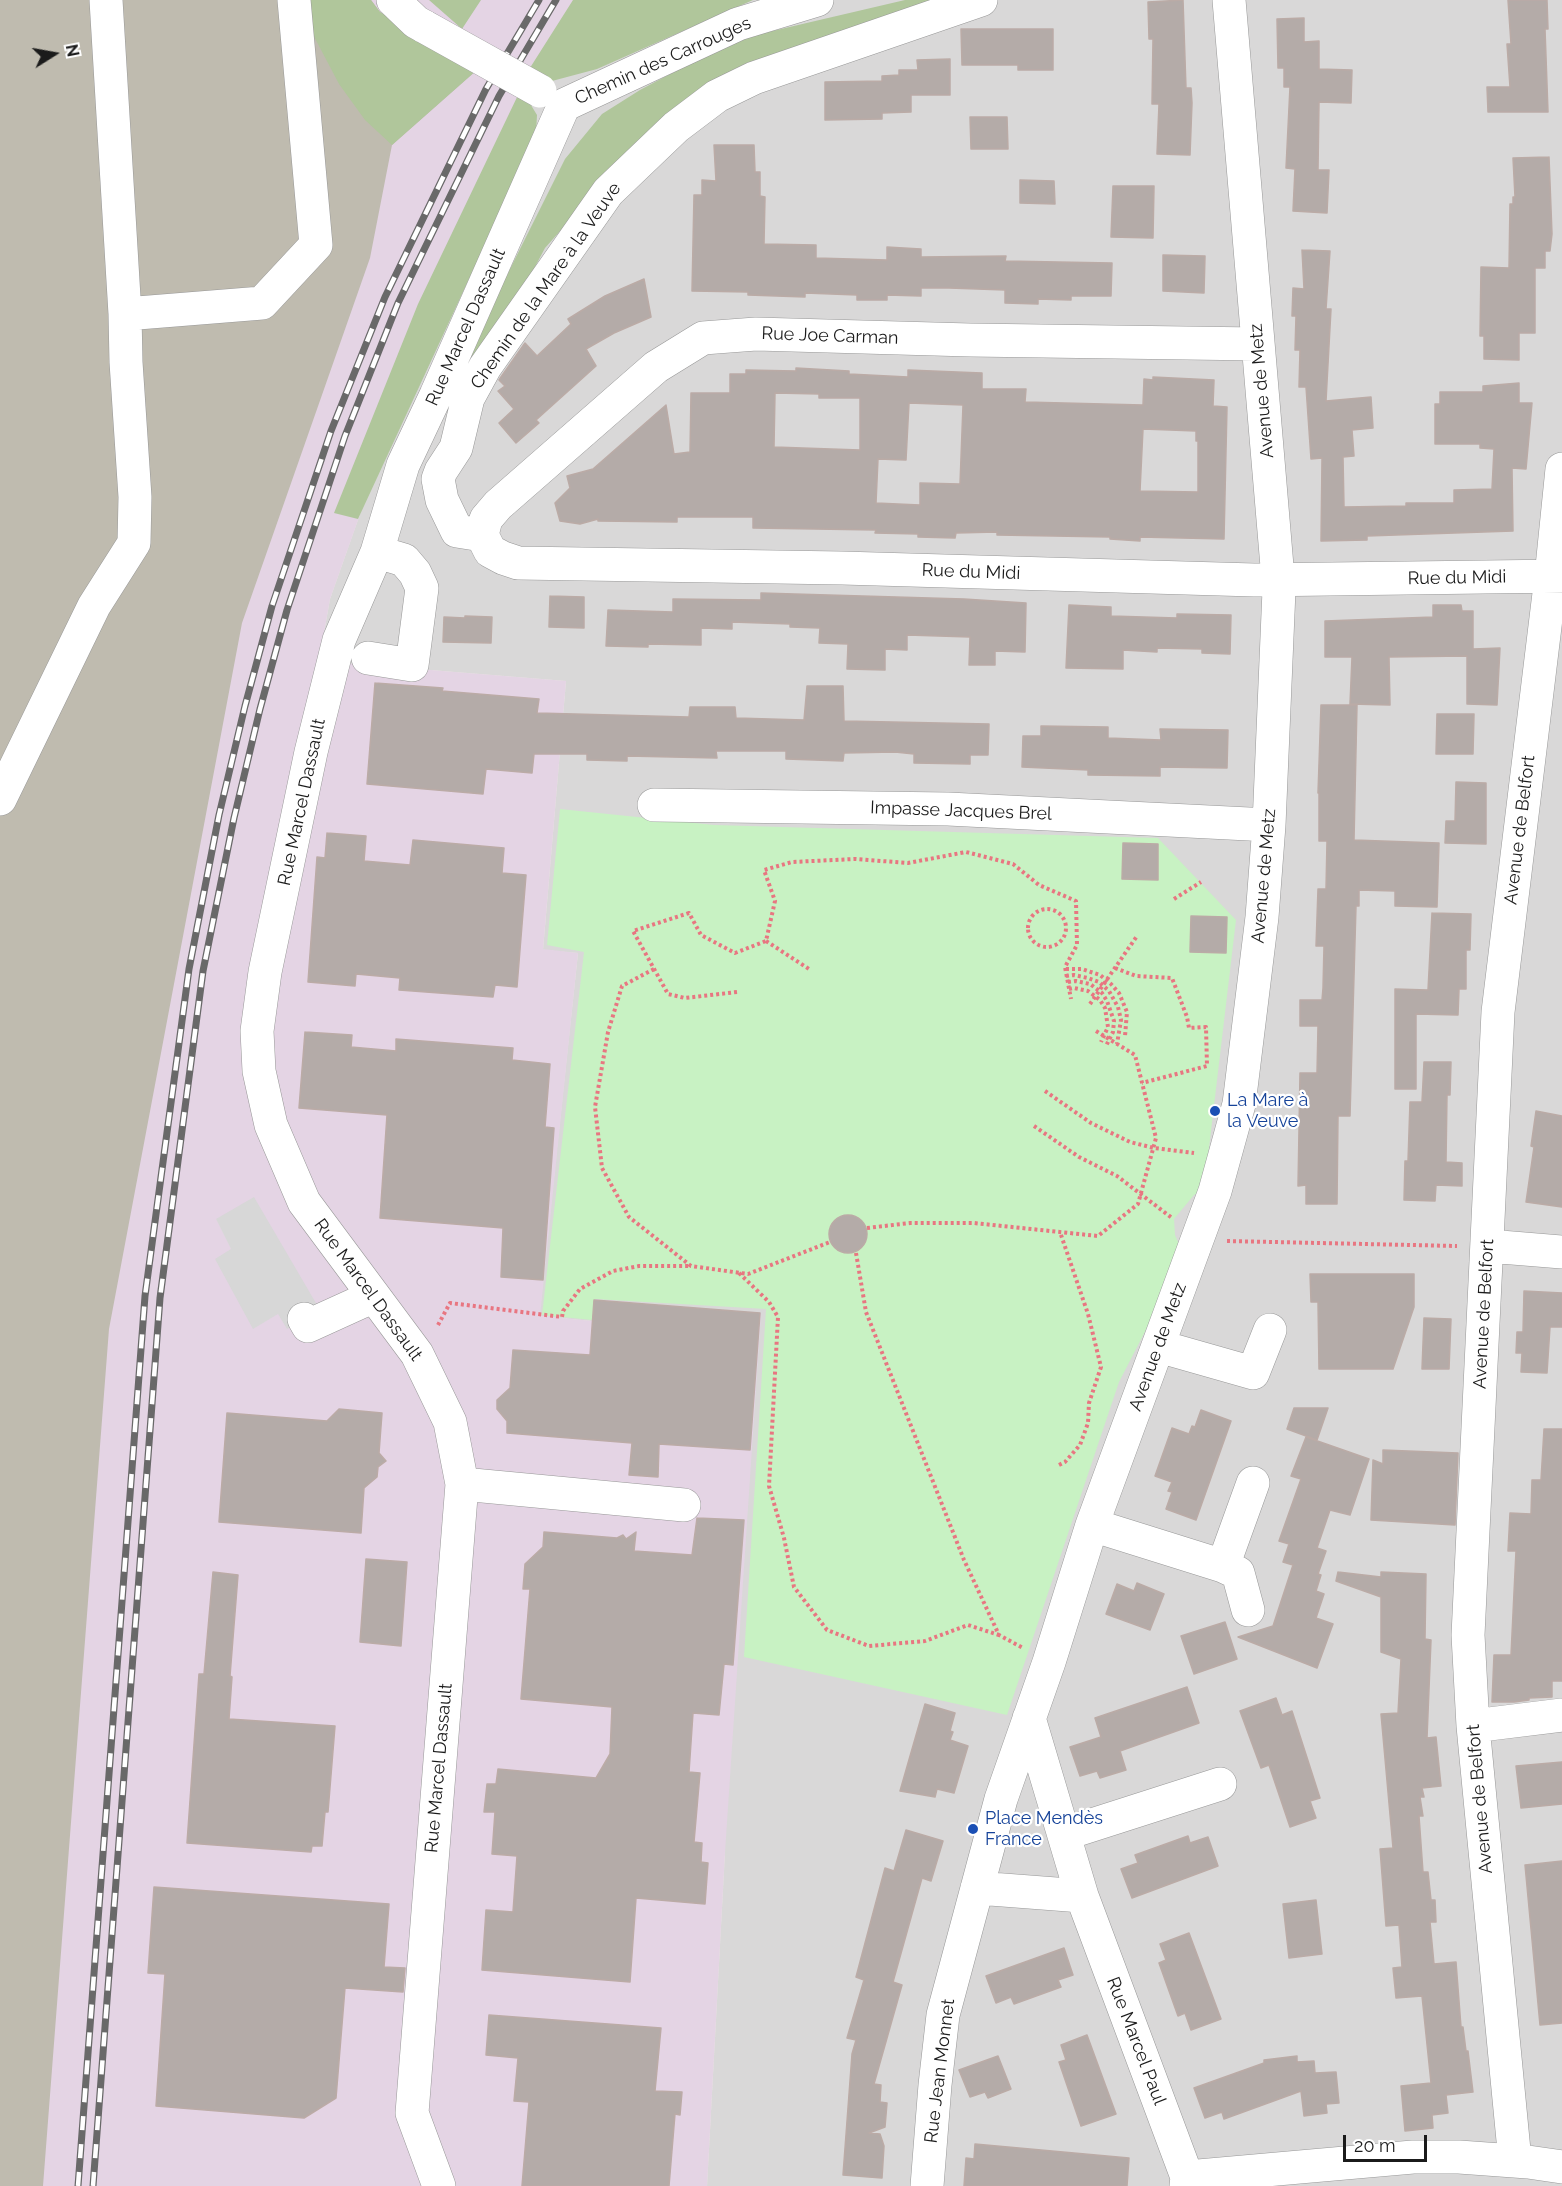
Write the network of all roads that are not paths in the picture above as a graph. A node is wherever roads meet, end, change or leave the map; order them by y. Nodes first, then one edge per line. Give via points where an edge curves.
1 (106, 0) edge
2 (294, 0) edge
3 (393, 0) edge
4 (817, 0) edge
5 (981, 0) edge
6 (1228, 0) edge
7 (552, 98) junction
8 (125, 314) junction
9 (1258, 344) junction
10 (1562, 469) edge
11 (482, 535) junction
12 (377, 552) junction
13 (1557, 576) edge
14 (1278, 580) junction
15 (368, 658) dead end
16 (0, 799) edge
17 (654, 805) dead end
18 (1269, 825) junction
19 (1488, 1246) junction
20 (1562, 1252) edge
21 (374, 1296) junction
22 (304, 1319) dead end
23 (1270, 1330) dead end
24 (1158, 1346) junction
25 (1253, 1483) dead end
26 (462, 1484) junction
27 (684, 1505) dead end
28 (1092, 1525) junction
29 (1222, 1566) junction
30 (1248, 1610) dead end
31 (1562, 1715) edge
32 (1029, 1718) junction
33 (1473, 1726) junction
34 (1220, 1784) dead end
35 (1064, 1834) junction
36 (977, 1888) junction
37 (1082, 1896) junction
38 (1515, 2161) junction
39 (1562, 2167) edge
40 (1186, 2181) edge
41 (439, 2186) edge
42 (927, 2186) edge

1 - 8 street
2 - 8 street via 316,245 262,303
3 - 7 street, bridge via 425,27
4 - 7 street, Chemin des Carrouges via 738,24
5 - 11 street, Chemin de la Mare à la Veuve via 754,78 717,96 676,127 608,192 485,367 468,398 456,448 438,479 442,500 457,531
6 - 9 street, Avenue de Metz
7 - 12 street, Rue Marcel Dassault via 488,280 404,465
8 - 16 street via 134,543 93,606
9 - 11 street, Rue Joe Carman via 756,334 704,338 656,367 498,505 486,519
9 - 14 street, Avenue de Metz
10 - 13 street, Avenue de Belfort
11 - 14 street, Rue du Midi via 490,551 518,563
12 - 15 street via 404,560 422,588 412,665
12 - 21 street, Rue Marcel Dassault via 339,640 311,752 265,972 257,1031 271,1125 299,1191
13 - 14 street, Rue du Midi
13 - 19 street, Avenue de Belfort via 1498,1012
14 - 18 street, Avenue de Metz
17 - 18 street, Impasse Jacques Brel via 948,809
18 - 24 street, Avenue de Metz via 1239,1104 1215,1191
19 - 20 street
19 - 33 street, Avenue de Belfort via 1468,1635
21 - 22 street via 308,1326
21 - 26 street, Rue Marcel Dassault via 417,1354 450,1422
23 - 24 street via 1253,1373
24 - 28 street, Avenue de Metz
25 - 29 street
26 - 27 street
26 - 41 street, Rue Marcel Dassault via 412,2113
28 - 29 street
28 - 32 street, Avenue de Metz
29 - 30 street via 1238,1573
31 - 33 street
32 - 35 street, Rue Marcel Paul
32 - 36 street, Rue Jean Monnet via 1001,1799
33 - 38 street, Avenue de Belfort
34 - 35 street
35 - 37 street, Rue Marcel Paul
36 - 37 street
36 - 42 street, Rue Jean Monnet via 943,2015
37 - 40 street, Rue Marcel Paul
38 - 39 street
38 - 40 street via 1413,2157

